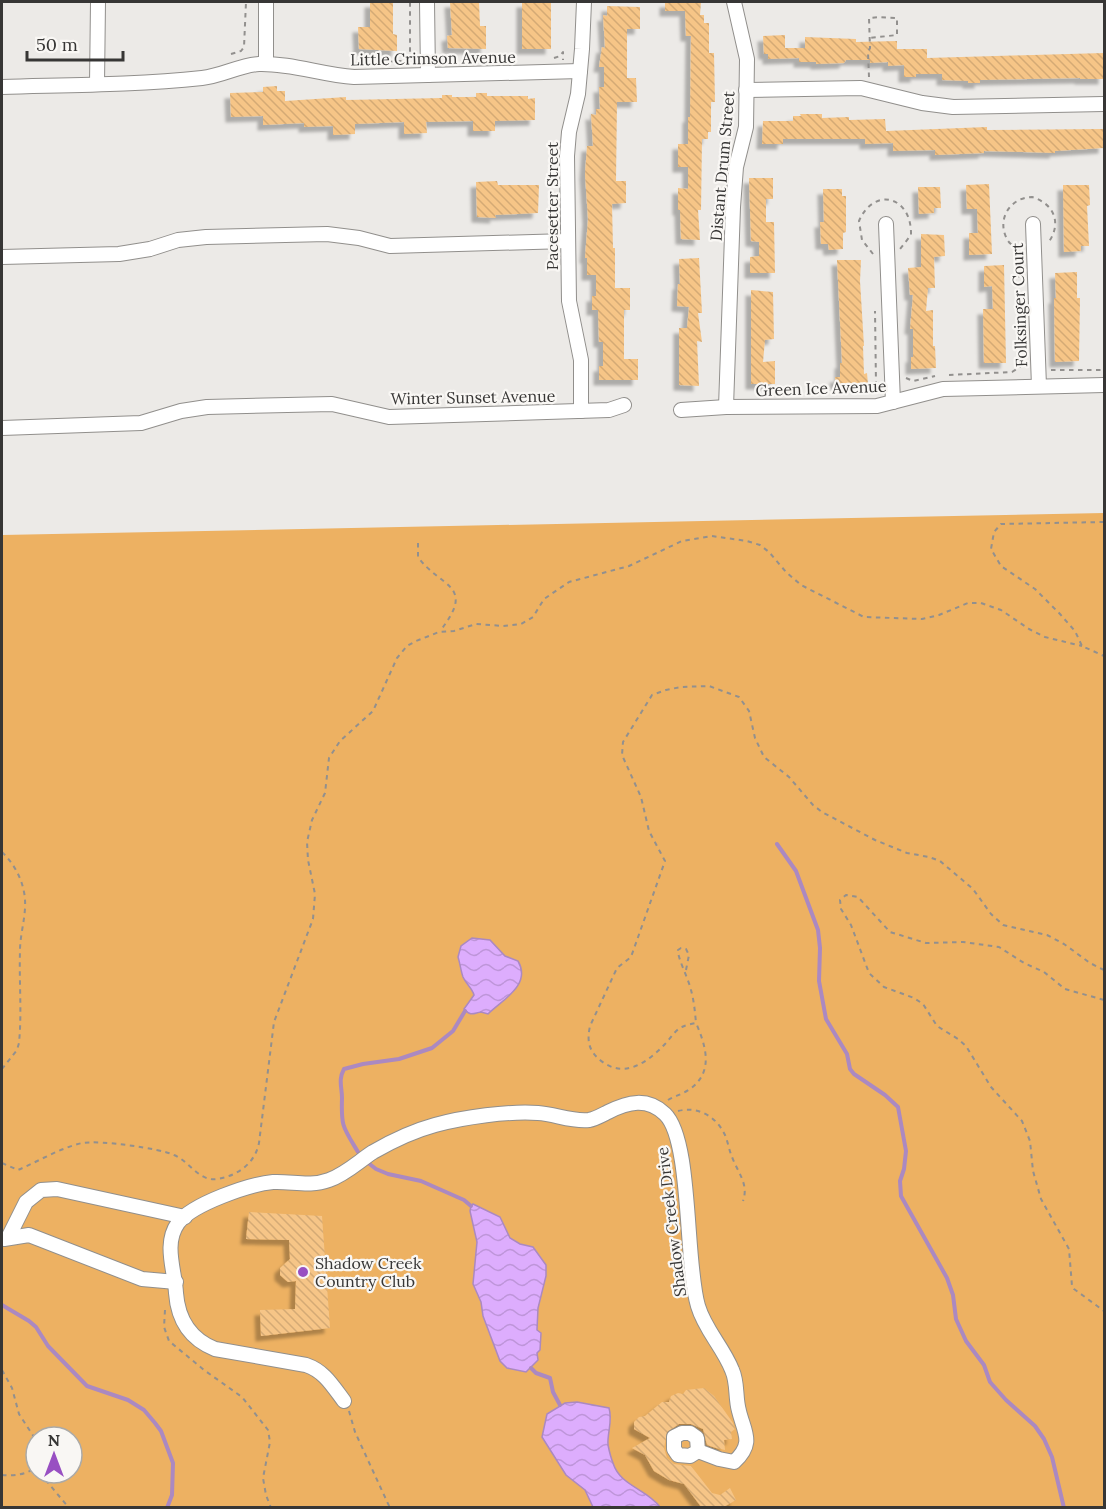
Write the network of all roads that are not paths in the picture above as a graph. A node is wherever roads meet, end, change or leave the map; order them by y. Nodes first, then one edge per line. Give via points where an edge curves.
1 (98, 2) edge
2 (266, 2) edge
3 (427, 2) edge
4 (584, 2) edge
5 (734, 2) edge
6 (266, 64) junction
7 (580, 71) junction
8 (428, 75) junction
9 (97, 84) junction
10 (2, 87) edge
11 (746, 90) junction
12 (1104, 104) edge
13 (886, 224) dead end
14 (1033, 224) dead end
15 (567, 241) junction
16 (2, 257) edge
17 (1104, 385) edge
18 (1039, 386) junction
19 (893, 402) junction
20 (624, 405) dead end
21 (726, 407) junction
22 (681, 410) dead end
23 (581, 411) junction
24 (2, 428) edge
25 (185, 1217) junction
26 (5, 1239) edge
27 (176, 1289) junction
28 (344, 1401) road end
29 (698, 1451) dead end

1 - 9 street
2 - 6 street
3 - 8 street
4 - 7 street, Pacesetter Street
5 - 11 street, Distant Drum Street via 745,44
6 - 8 street, Little Crimson Avenue via 354,77
6 - 9 street, Little Crimson Avenue via 204,78
7 - 8 street, Little Crimson Avenue
7 - 15 street, Pacesetter Street via 569,132
9 - 10 street, Little Crimson Avenue
11 - 12 street via 861,88 922,103 953,106
11 - 21 street, Distant Drum Street via 746,127 736,167 733,207
13 - 19 street
14 - 18 street, Folksinger Court
15 - 16 street via 390,246 327,234 206,237 119,254
15 - 23 street, Pacesetter Street via 569,301 581,360
17 - 18 street, Green Ice Avenue
18 - 19 street, Green Ice Avenue via 943,389
19 - 21 street, Green Ice Avenue via 877,406
20 - 23 street, Winter Sunset Avenue
21 - 22 street, Green Ice Avenue
23 - 24 street, Winter Sunset Avenue via 389,417 332,404 207,407 141,423
25 - 26 street via 57,1189 41,1190 26,1203
25 - 27 street via 171,1240
25 - 29 street, Shadow Creek Drive via 220,1197 256,1185 330,1180 408,1134 436,1125 529,1113 591,1120 633,1101 652,1104 666,1115 677,1134 694,1293 703,1322 732,1369 738,1410 747,1435 742,1454 734,1462
26 - 27 street via 29,1235
27 - 28 street via 183,1323 205,1345 318,1369

